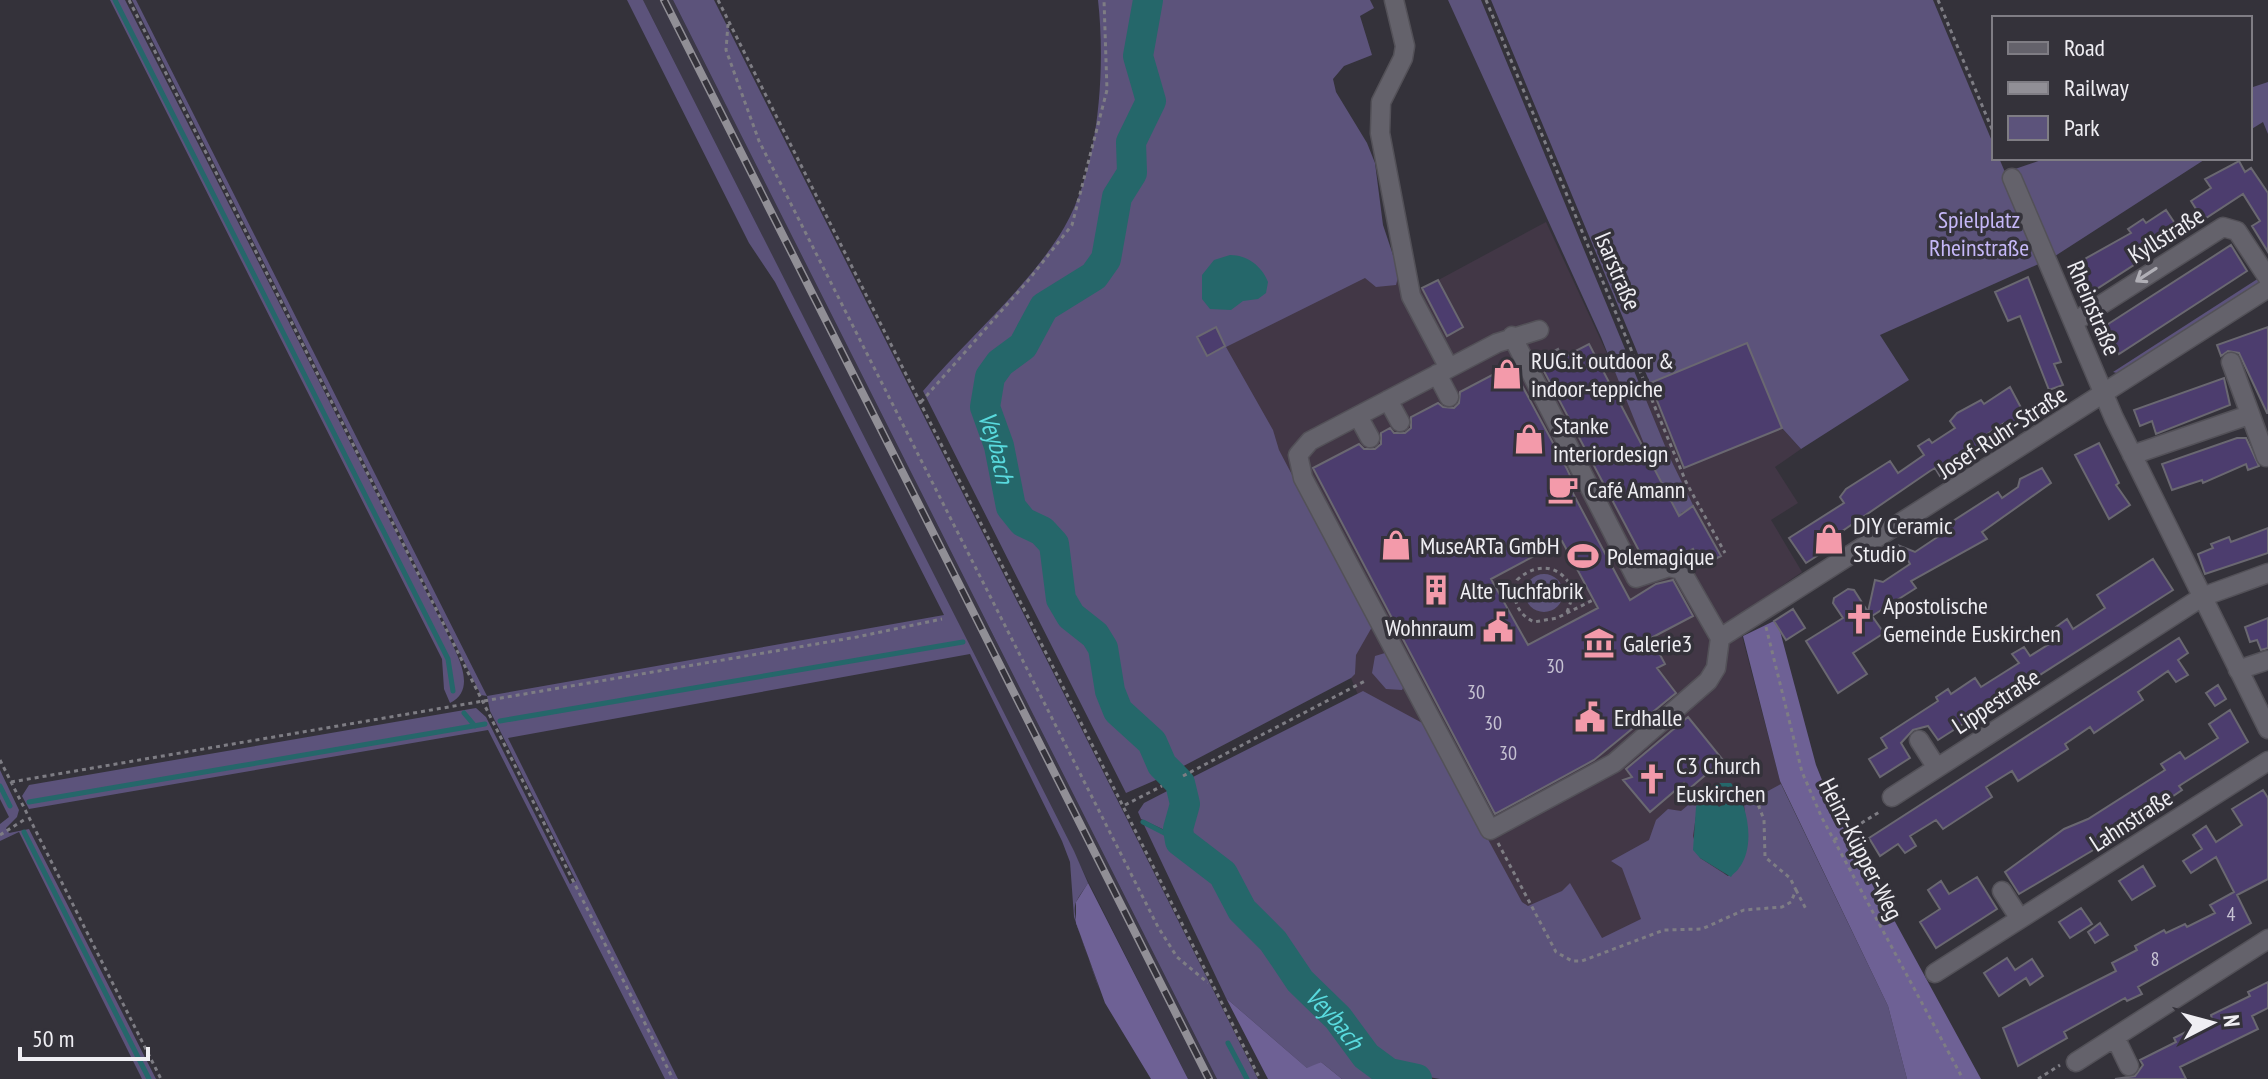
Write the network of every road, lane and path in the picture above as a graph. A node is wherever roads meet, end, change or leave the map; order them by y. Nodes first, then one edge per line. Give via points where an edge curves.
1 (129, 0) edge
2 (718, 0) edge
3 (1104, 0) edge
4 (1394, 0) edge
5 (1486, 0) edge
6 (1938, 0) edge
7 (728, 20) junction
8 (1992, 129) edge
9 (2012, 178) dead end
10 (2268, 278) edge
11 (2268, 288) edge
12 (2074, 322) junction
13 (1539, 330) dead end
14 (1512, 336) junction
15 (2231, 362) dead end
16 (1443, 371) junction
17 (2104, 395) junction
18 (1449, 397) dead end
19 (1388, 400) junction
20 (921, 402) junction
21 (2249, 415) junction
22 (1358, 416) junction
23 (1400, 422) dead end
24 (1370, 438) dead end
25 (2132, 455) junction
26 (2266, 457) dead end
27 (1725, 553) dead end
28 (2268, 573) edge
29 (2202, 597) junction
30 (1593, 600) dead end
31 (1567, 612) junction
32 (1762, 617) junction
33 (942, 619) dead end
34 (1720, 638) junction
35 (2268, 660) edge
36 (2238, 670) junction
37 (1365, 681) dead end
38 (481, 700) junction
39 (2268, 729) edge
40 (1919, 740) dead end
41 (0, 760) edge
42 (2268, 761) edge
43 (1937, 768) junction
44 (1183, 776) dead end
45 (11, 782) junction
46 (1162, 786) dead end
47 (1752, 788) dead end
48 (1891, 801) joint
49 (1125, 805) junction
50 (28, 817) junction
51 (1490, 830) junction
52 (0, 835) edge
53 (1834, 840) junction
54 (1796, 890) junction
55 (2002, 891) dead end
56 (1807, 911) dead end
57 (2020, 919) junction
58 (2268, 939) edge
59 (1935, 973) dead end
60 (1211, 986) junction
61 (2115, 1037) junction
62 (2076, 1062) joint
63 (2129, 1066) dead end
64 (161, 1079) edge
65 (673, 1079) edge
66 (1260, 1079) edge
67 (1963, 1079) edge
68 (2038, 1079) edge

1 - 38 path
2 - 7 path
3 - 20 path via 1107,90 1072,225
4 - 16 street via 1405,46 1381,102 1380,133 1411,296
5 - 27 path, Isarstraße via 1686,482
6 - 8 path
7 - 20 path
7 - 60 path via 726,50 759,141 1158,927 1177,957
9 - 12 street, Rheinstraße
10 -> 12 street, Kyllstraße via 2237,231 2223,227
11 - 17 street, Josef-Ruhr-Straße
12 - 17 street, Rheinstraße
13 - 14 street
14 - 16 street
14 - 34 street via 1636,578 1669,567 1681,570
15 - 21 street
16 - 18 street
16 - 19 street
17 - 25 street, Rheinstraße
17 - 32 street, Josef-Ruhr-Straße
19 - 22 street
19 - 23 street
20 - 49 path
21 - 25 street
21 - 26 street
22 - 24 street
22 - 51 street via 1302,448 1298,466
25 - 29 street, Rheinstraße
28 - 29 street
29 - 36 street, Rheinstraße
29 - 43 street, Lippestraße
30 - 31 path
31 - 31 path via 1550,620 1528,620 1515,601 1517,580 1539,568 1558,570 1574,593
32 - 34 street, Josef-Ruhr-Straße
32 - 53 path, Heinz-Küpper-Weg via 1802,772
33 - 38 path
34 - 51 street via 1716,668 1708,681 1614,763
35 - 36 street
36 - 39 street, Rheinstraße
37 - 44 path
38 - 45 path
38 - 65 path
40 - 43 street
41 - 45 path
42 - 57 street, Lahnstraße
43 - 48 street, Lippestraße
45 - 50 path
46 - 49 path
47 - 54 path via 1764,820 1765,857
48 - 53 path
49 - 60 path
50 - 52 path
50 - 64 path
51 - 54 path via 1549,942 1572,961 1664,930 1702,929 1744,910 1776,909 1791,902
53 - 67 path, Heinz-Küpper-Weg
54 - 56 path
55 - 57 street
57 - 59 street, Lahnstraße
58 - 61 street
60 - 66 path
61 - 62 street
61 - 63 street
62 - 68 path via 2063,1063

